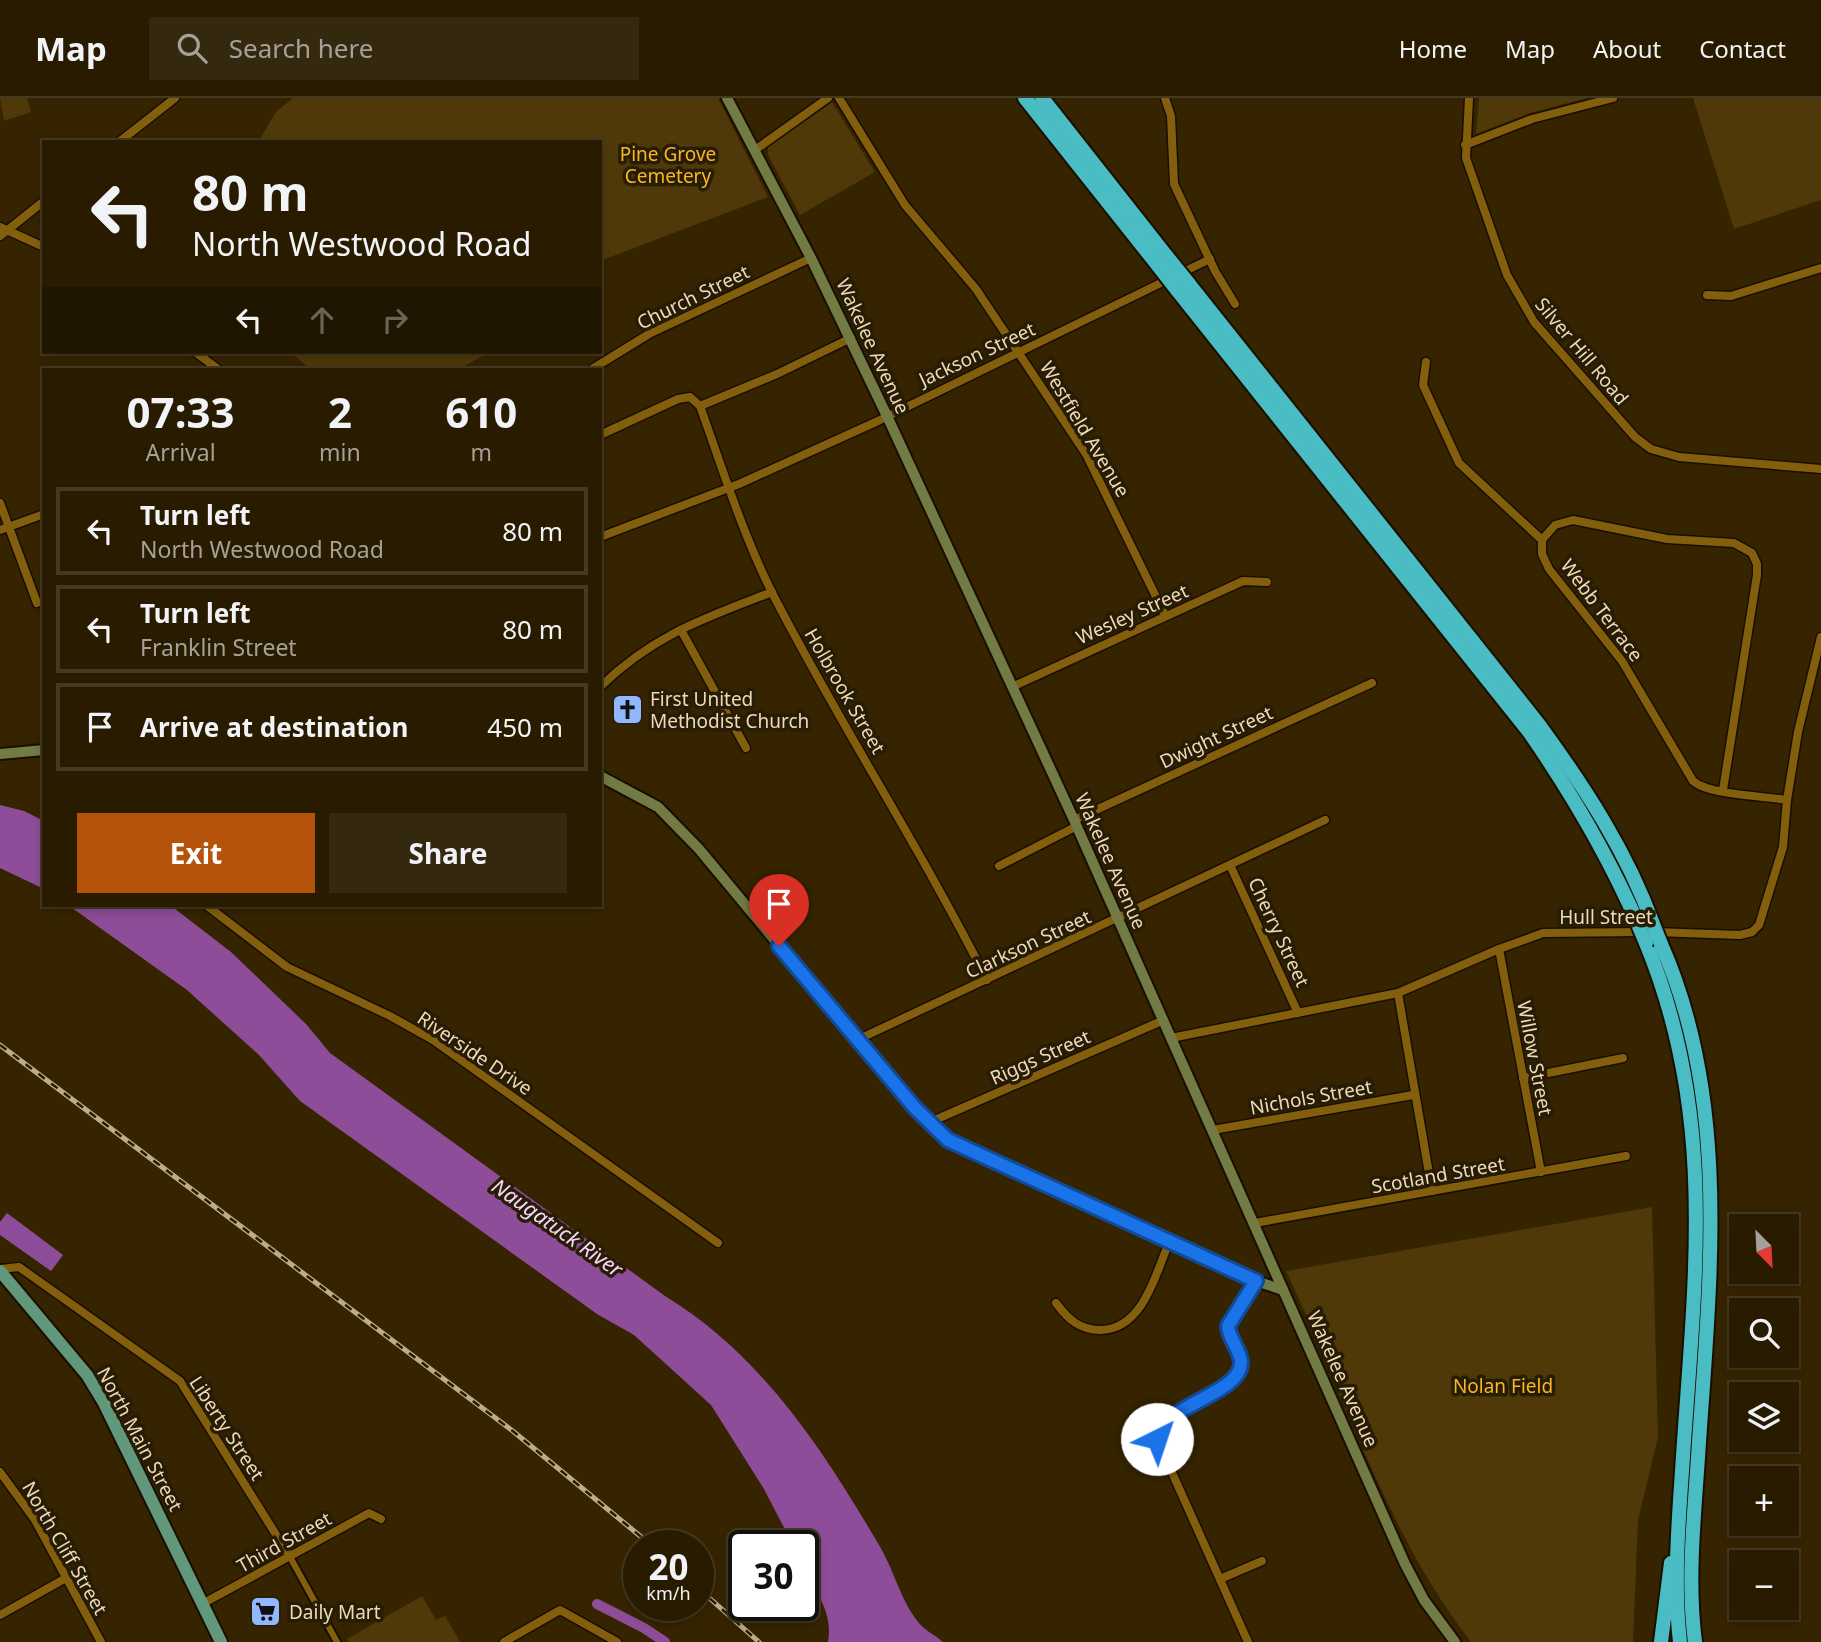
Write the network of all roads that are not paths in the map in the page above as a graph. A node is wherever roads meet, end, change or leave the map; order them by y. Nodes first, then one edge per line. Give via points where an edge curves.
1 (175, 98) edge
2 (727, 98) edge
3 (828, 98) edge
4 (839, 98) edge
5 (1026, 98) edge
6 (1042, 98) edge
7 (1166, 98) edge
8 (1469, 98) edge
9 (1613, 98) edge
10 (122, 140) edge
11 (1465, 145) junction
12 (755, 150) junction
13 (42, 202) edge
14 (2, 232) edge
15 (42, 246) edge
16 (811, 258) junction
17 (1210, 259) junction
18 (1162, 260) junction
19 (1821, 268) edge
20 (1183, 287) junction
21 (1707, 295) dead end
22 (1236, 304) dead end
23 (851, 338) junction
24 (1020, 352) junction
25 (198, 354) edge
26 (1426, 362) dead end
27 (217, 368) edge
28 (594, 368) edge
29 (700, 405) junction
30 (887, 416) junction
31 (602, 434) edge
32 (1821, 469) edge
33 (729, 488) junction
34 (0, 503) edge
35 (42, 515) edge
36 (4, 528) edge
37 (602, 536) edge
38 (1542, 540) junction
39 (1267, 582) dead end
40 (772, 592) junction
41 (37, 603) dead end
42 (1165, 615) junction
43 (681, 629) junction
44 (1821, 637) edge
45 (1372, 683) dead end
46 (602, 685) edge
47 (1012, 687) junction
48 (746, 748) dead end
49 (42, 750) edge
50 (0, 754) edge
51 (602, 777) edge
52 (1723, 790) junction
53 (1787, 800) junction
54 (1325, 820) dead end
55 (1075, 823) junction
56 (1230, 865) junction
57 (999, 866) dead end
58 (209, 907) edge
59 (1117, 916) junction
60 (1499, 949) junction
61 (987, 980) junction
62 (1398, 993) junction
63 (1298, 1013) junction
64 (1164, 1020) junction
65 (1171, 1038) junction
66 (857, 1040) junction
67 (1623, 1058) dead end
68 (1523, 1078) junction
69 (1413, 1095) junction
70 (928, 1123) junction
71 (1213, 1130) junction
72 (1626, 1156) dead end
73 (1541, 1172) junction
74 (1433, 1191) junction
75 (1255, 1223) junction
76 (1170, 1240) junction
77 (718, 1243) dead end
78 (0, 1270) edge
79 (1256, 1281) junction
80 (1283, 1290) junction
81 (1056, 1303) dead end
82 (0, 1472) edge
83 (1681, 1489) junction
84 (381, 1518) dead end
85 (290, 1557) junction
86 (1262, 1561) dead end
87 (66, 1578) junction
88 (1220, 1579) junction
89 (202, 1604) junction
90 (0, 1615) edge
91 (101, 1642) edge
92 (221, 1642) edge
93 (337, 1642) edge
94 (504, 1642) edge
95 (617, 1642) edge
96 (1248, 1642) edge
97 (1455, 1642) edge
98 (1661, 1642) edge
99 (1680, 1642) edge
100 (1695, 1642) edge

1 - 10 street
2 - 12 main road, Wakelee Avenue
3 - 12 street
4 - 24 street, Westfield Avenue via 905,205 976,289
5 - 18 highway
6 - 18 highway
7 - 17 street via 1174,184
8 - 11 street, Silver Hill Road
9 - 11 street via 1532,119
11 - 32 street, Silver Hill Road via 1468,169 1501,260 1525,310 1636,437 1651,449 1679,457
12 - 16 main road, Wakelee Avenue
13 - 14 street
14 - 15 street
16 - 23 main road, Wakelee Avenue
16 - 28 street, Church Street via 649,334
17 - 22 street
17 - 24 street, Jackson Street
18 - 20 highway, bridge
19 - 21 street via 1731,296
20 - 83 highway, bridge via 1530,733 1610,859 1646,943 1679,1043 1698,1183
20 - 100 highway, bridge via 1555,745 1643,894 1688,1020 1702,1088 1710,1170 1709,1266 1692,1542
23 - 29 street
23 - 30 main road, Wakelee Avenue
24 - 30 street, Jackson Street
24 - 42 street, Westfield Avenue via 1096,471
25 - 27 street
26 - 38 street via 1423,385 1460,463
29 - 31 street via 690,397 678,399
29 - 33 street, Holbrook Street
30 - 33 street, Jackson Street
30 - 47 main road, Wakelee Avenue
33 - 37 street, Jackson Street
33 - 40 street, Holbrook Street
34 - 36 street
35 - 36 street
36 - 41 street
38 - 52 street, Webb Terrace via 1549,569 1622,661 1690,777 1702,787
38 - 52 street via 1555,525 1573,520 1667,539 1734,542 1752,553 1757,575
39 - 42 street, Wesley Street via 1243,582
40 - 43 street
40 - 61 street, Holbrook Street
42 - 47 street, Wesley Street
43 - 46 street via 635,654
43 - 48 street
44 - 53 street, Hull Street
45 - 55 street, Dwight Street
47 - 55 main road, Wakelee Avenue
49 - 50 main road
51 - 66 main road via 658,807 699,849
52 - 53 street, Webb Terrace
53 - 60 street, Hull Street via 1774,883 1759,925 1752,932 1556,932
54 - 56 street, Clarkson Street
55 - 57 street, Dwight Street
55 - 59 main road, Wakelee Avenue
56 - 59 street, Clarkson Street
56 - 63 street, Cherry Street
58 - 77 street, Riverside Drive via 287,967 433,1041
59 - 61 street, Clarkson Street via 1109,924
59 - 64 main road, Wakelee Avenue
60 - 62 street, Hull Street
60 - 68 street, Willow Street
61 - 66 street, Clarkson Street
62 - 63 street, Hull Street
62 - 69 street
63 - 65 street, Hull Street
64 - 65 main road, Wakelee Avenue
64 - 70 street, Riggs Street
65 - 71 main road, Wakelee Avenue
66 - 70 main road
67 - 68 street
68 - 73 street, Willow Street
69 - 71 street, Nichols Street
69 - 74 street
70 - 76 main road via 968,1151
71 - 75 main road, Wakelee Avenue
72 - 73 street, Scotland Street
73 - 74 street, Scotland Street
74 - 75 street, Scotland Street
75 - 80 main road, Wakelee Avenue
76 - 79 main road
76 - 81 street via 1144,1300 1124,1324 1087,1328 1069,1320
78 - 85 street, Liberty Street via 19,1267 180,1381
78 - 89 main road, North Main Street via 87,1375 104,1403
79 - 80 main road
79 - 88 street via 1228,1326 1241,1361 1238,1371 1165,1423 1157,1439
80 - 97 main road, Wakelee Avenue via 1409,1573
82 - 87 street, North Cliff Street via 25,1503
83 - 98 highway
83 - 99 highway
84 - 85 street, Third Street via 369,1513
85 - 89 street, Third Street
85 - 93 street, Liberty Street
86 - 88 street
87 - 90 street
87 - 91 street, North Cliff Street
88 - 96 street
89 - 92 main road, North Main Street
94 - 95 street via 561,1610

